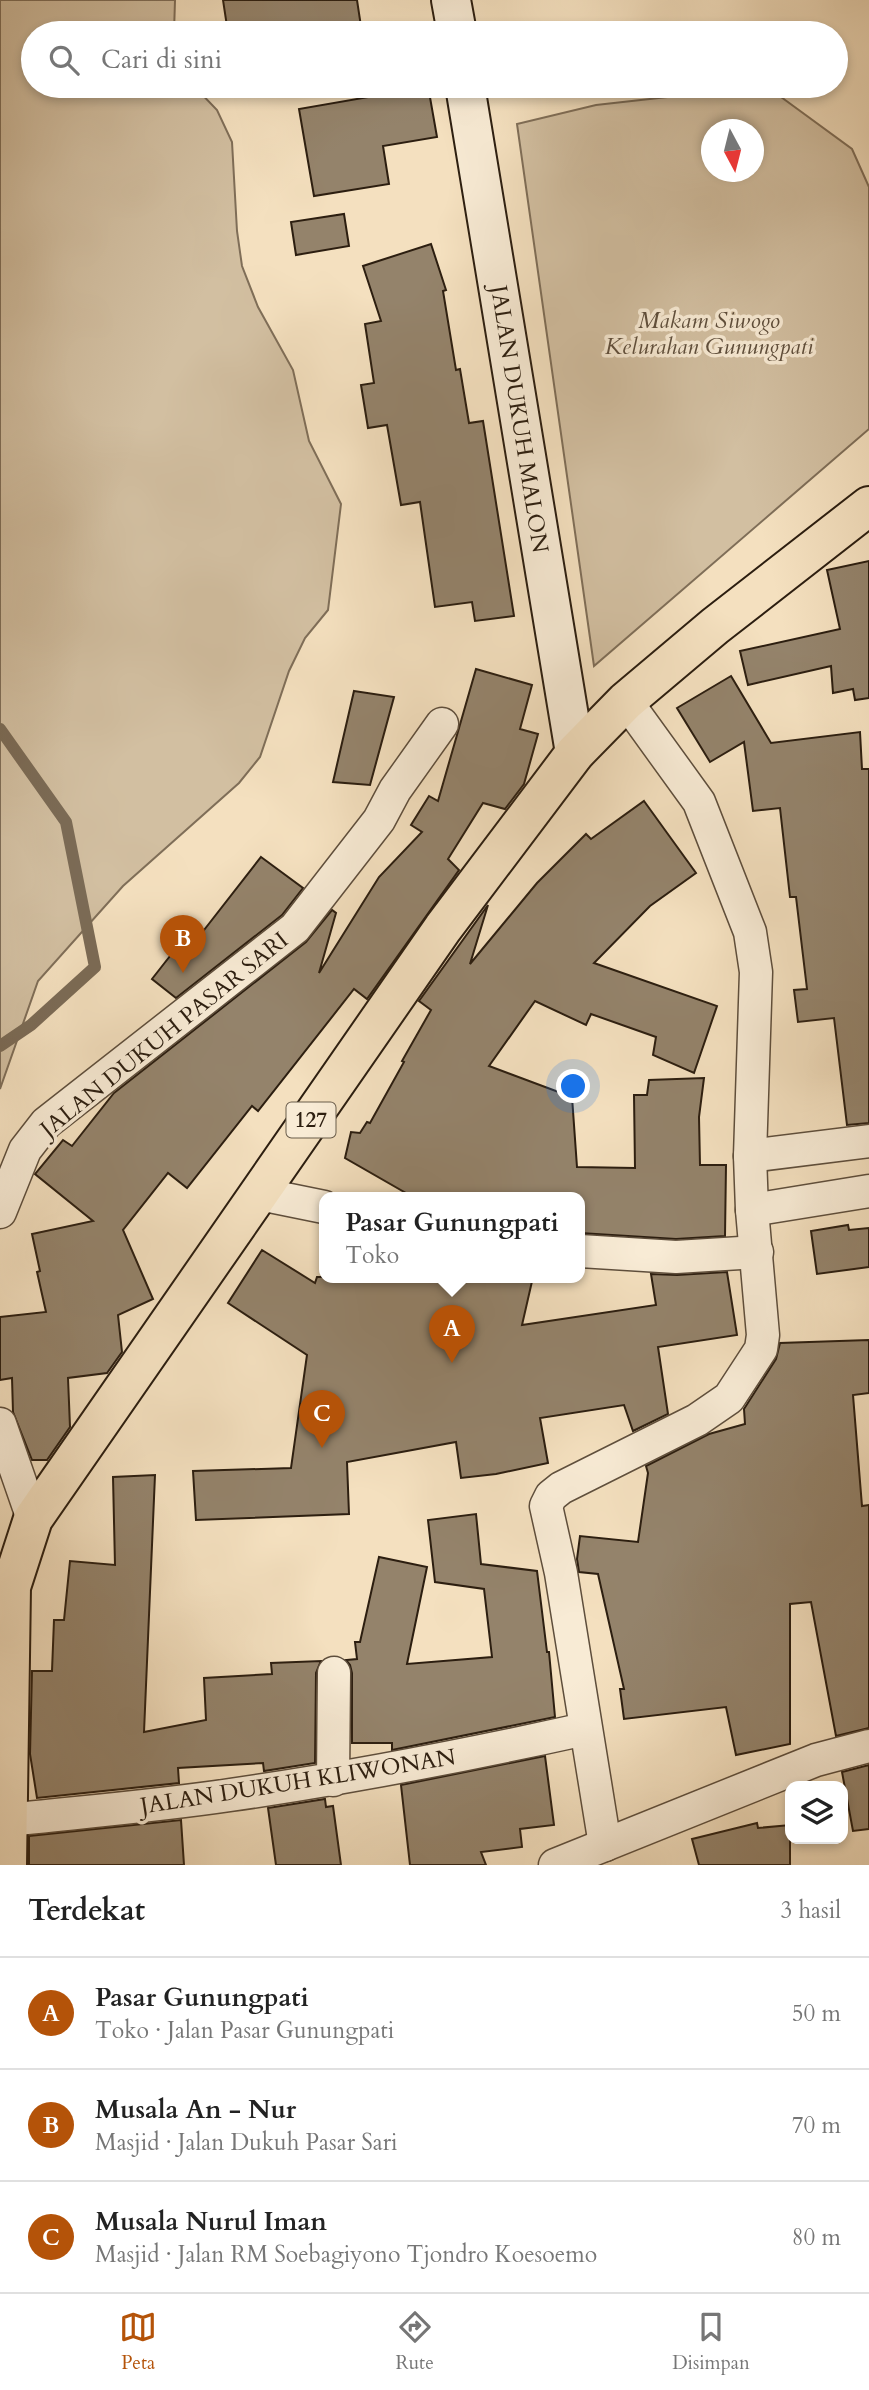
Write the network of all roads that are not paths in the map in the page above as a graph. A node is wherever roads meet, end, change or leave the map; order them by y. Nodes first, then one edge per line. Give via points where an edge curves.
1 (451, 0) edge
2 (455, 21) edge
3 (467, 98) edge
4 (868, 508) edge
5 (626, 701) junction
6 (442, 724) dead end
7 (575, 753) junction
8 (869, 1141) edge
9 (750, 1156) junction
10 (869, 1191) edge
11 (260, 1194) junction
12 (319, 1206) edge
13 (752, 1210) junction
14 (0, 1212) edge
15 (585, 1251) edge
16 (757, 1252) junction
17 (0, 1424) edge
18 (33, 1518) junction
19 (334, 1673) dead end
20 (585, 1729) junction
21 (869, 1746) edge
22 (333, 1780) junction
23 (6, 1836) edge
24 (605, 1845) junction
25 (555, 1865) edge

1 - 2 street
3 - 7 street, JALAN DUKUH MALON
4 - 5 main road, 127
5 - 7 main road, 127
5 - 9 street via 699,802 750,932 756,972
6 - 14 street, JALAN DUKUH PASAR SARI via 379,820 295,928 46,1123 25,1150
7 - 11 main road, 127 via 443,928
8 - 9 street
9 - 13 street
10 - 13 street
11 - 12 street
11 - 18 main road, 127
13 - 16 street
15 - 16 street via 677,1257
16 - 20 street via 761,1349 729,1398 697,1420 561,1489 546,1506
17 - 18 street
18 - 23 main road, 127 via 11,1587
19 - 22 street
20 - 22 street, JALAN DUKUH KLIWONAN
20 - 24 street
21 - 24 street via 816,1760
22 - 23 street, JALAN DUKUH KLIWONAN
24 - 25 street

